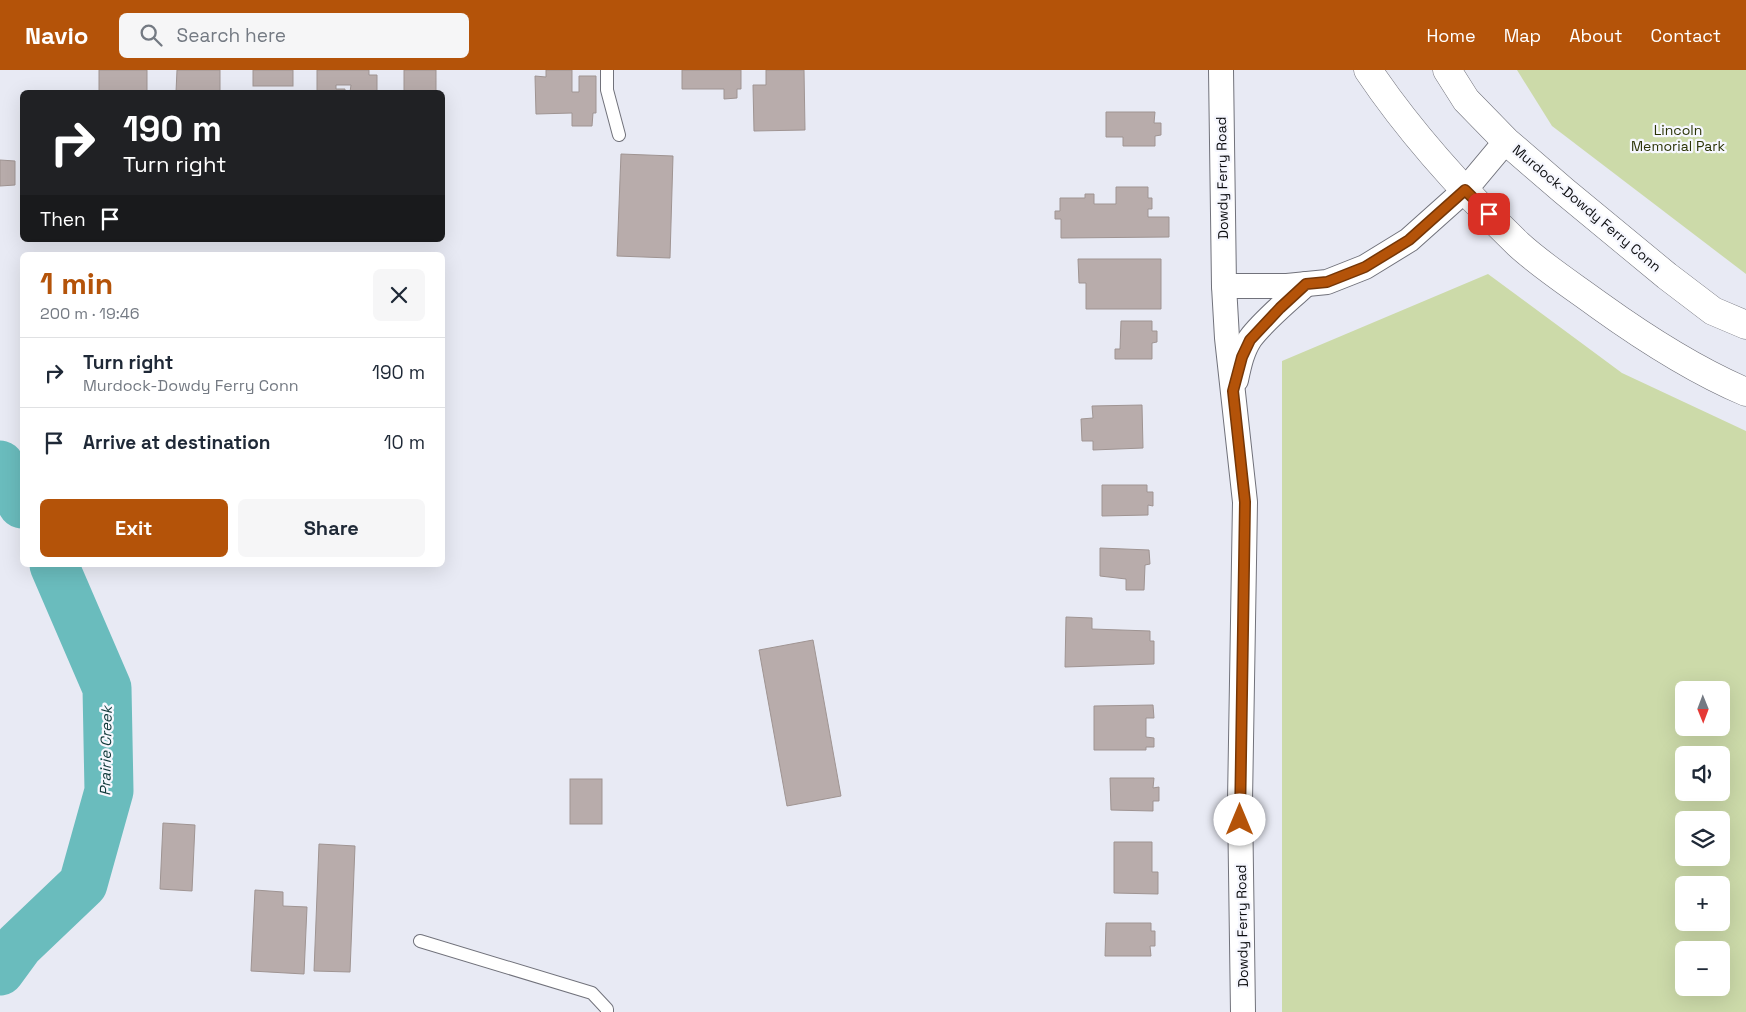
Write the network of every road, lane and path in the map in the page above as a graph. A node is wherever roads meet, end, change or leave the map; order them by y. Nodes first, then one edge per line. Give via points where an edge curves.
1 (607, 70) edge
2 (1221, 70) edge
3 (1368, 70) edge
4 (1446, 70) edge
5 (619, 135) dead end
6 (1506, 141) junction
7 (1465, 190) junction
8 (1306, 284) junction
9 (1224, 286) junction
10 (1746, 325) edge
11 (1233, 391) junction
12 (1746, 392) edge
13 (420, 940) dead end
14 (607, 1012) edge
15 (1243, 1012) edge

1 - 5 lane via 607,90
2 - 9 street, Dowdy Ferry Road
3 - 7 main road via 1440,165
4 - 6 main road, Murdock-Dowdy Ferry Conn via 1466,100
6 - 7 street
6 - 10 main road, Murdock-Dowdy Ferry Conn via 1713,311
7 - 8 street via 1409,240 1365,267 1327,282
7 - 12 main road via 1520,245 1566,281 1630,327 1718,380
8 - 9 street
8 - 11 street, Dowdy Ferry Road via 1250,340
9 - 11 street, Dowdy Ferry Road
11 - 15 street, Dowdy Ferry Road via 1245,502 1240,801
13 - 14 lane via 592,993

